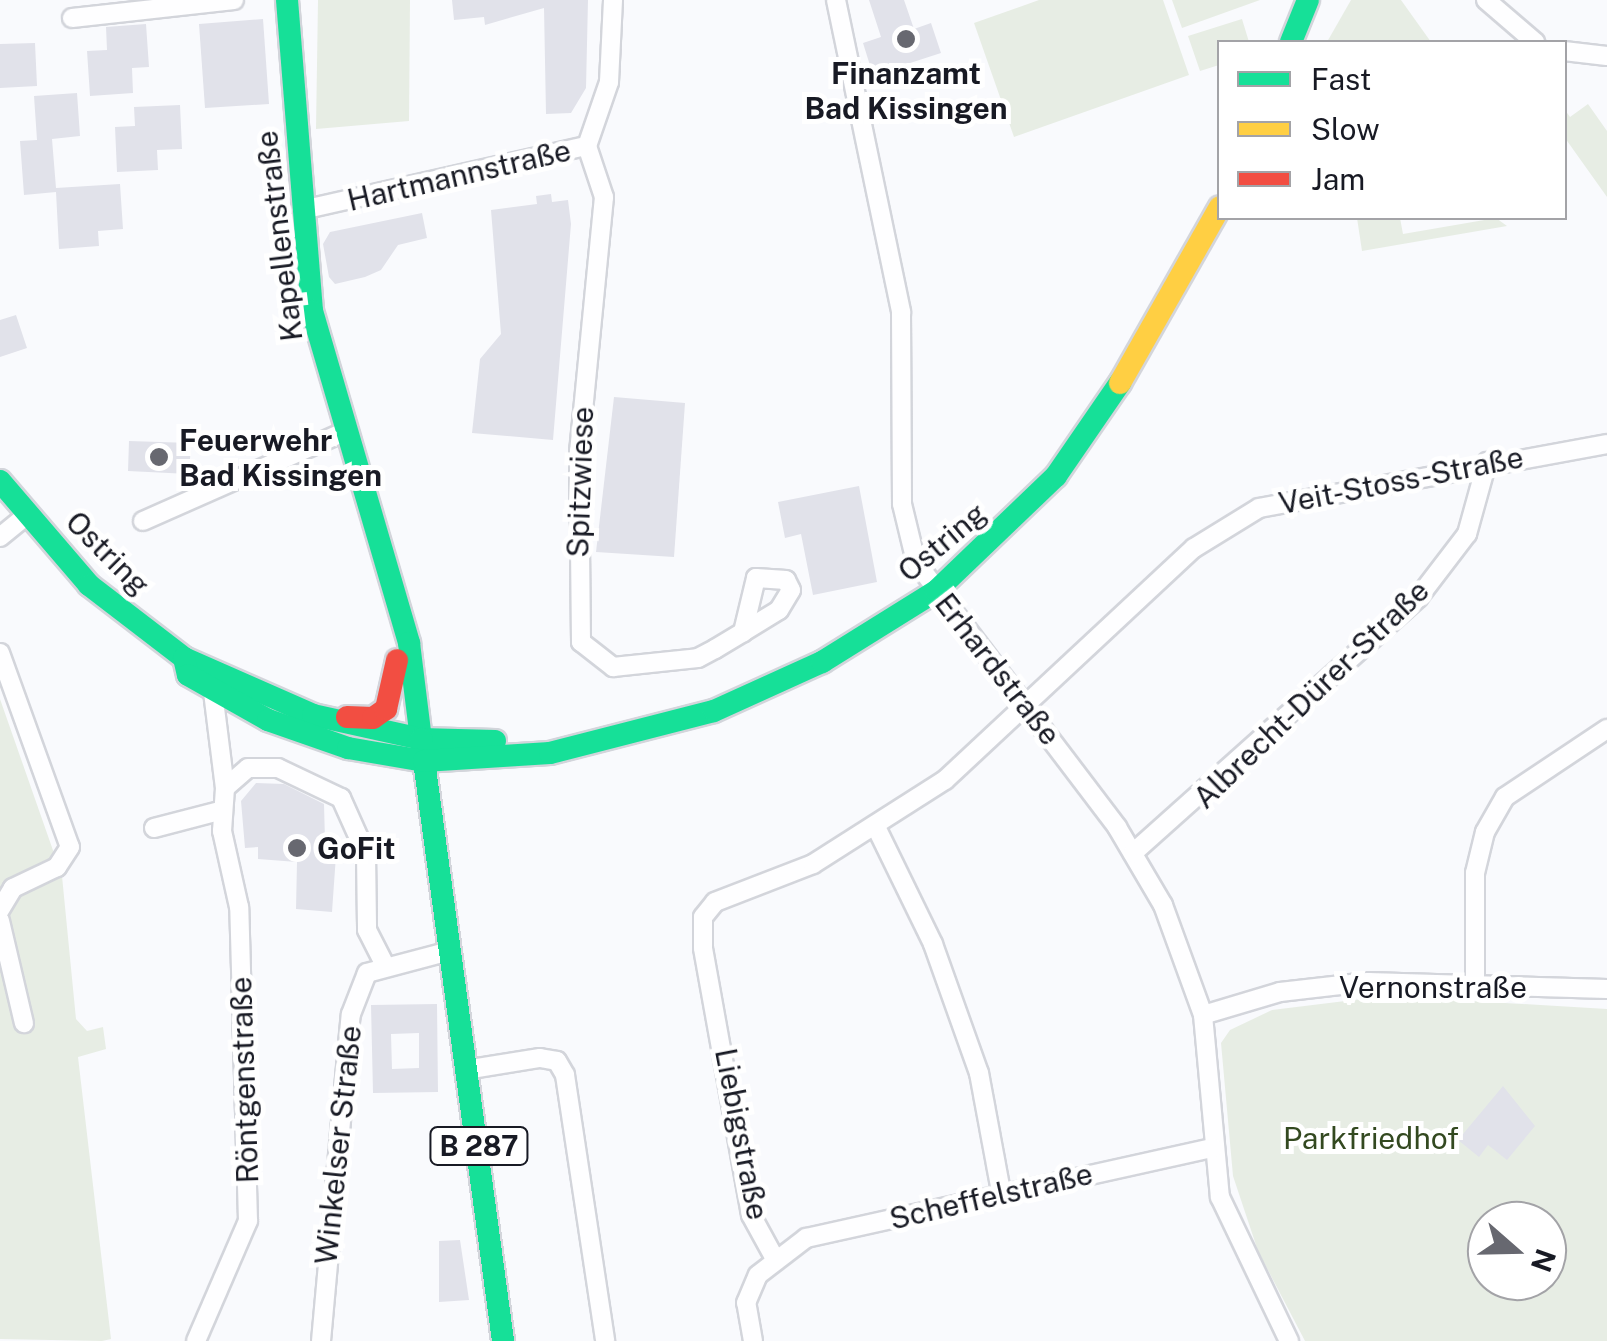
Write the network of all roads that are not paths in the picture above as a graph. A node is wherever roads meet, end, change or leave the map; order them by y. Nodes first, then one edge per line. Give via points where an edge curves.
1 (234, 0) edge
2 (287, 0) edge
3 (613, 0) edge
4 (836, 0) edge
5 (1308, 0) edge
6 (1486, 0) edge
7 (72, 18) dead end
8 (1292, 40) edge
9 (1533, 40) edge
10 (1567, 51) edge
11 (1607, 56) edge
12 (586, 146) junction
13 (302, 210) junction
14 (1217, 213) edge
15 (346, 431) junction
16 (1607, 444) edge
17 (1486, 462) junction
18 (0, 480) edge
19 (28, 514) junction
20 (142, 520) dead end
21 (0, 537) edge
22 (936, 591) junction
23 (743, 632) dead end
24 (400, 634) junction
25 (0, 653) edge
26 (184, 658) junction
27 (397, 660) junction
28 (213, 692) junction
29 (1028, 704) junction
30 (300, 709) junction
31 (1607, 729) edge
32 (414, 749) junction
33 (225, 788) junction
34 (224, 810) junction
35 (154, 828) dead end
36 (877, 829) junction
37 (1132, 852) junction
38 (0, 910) edge
39 (703, 917) joint
40 (0, 921) edge
41 (444, 943) junction
42 (384, 964) junction
43 (1474, 984) junction
44 (1607, 989) edge
45 (1203, 1014) junction
46 (24, 1024) dead end
47 (465, 1070) junction
48 (1213, 1148) junction
49 (1001, 1192) junction
50 (774, 1257) junction
51 (196, 1341) edge
52 (321, 1341) edge
53 (503, 1341) edge
54 (605, 1341) edge
55 (753, 1341) edge
56 (1289, 1341) edge

1 - 7 street
2 - 13 main road, Kapellenstraße
3 - 12 street, Hartmannstraße via 609,82
4 - 22 street, Erhardstraße via 901,312 902,504 916,562
5 - 8 main road
6 - 9 street
10 - 11 street
12 - 13 street, Hartmannstraße
12 - 23 street, Spitzwiese via 604,197 578,451 580,642 600,663 642,668 698,658
13 - 15 main road, Kapellenstraße via 312,311
14 - 22 main road, Ostring via 1103,414 1019,516
15 - 20 street
15 - 24 main road, Kapellenstraße
16 - 17 street, Veit-Stoss-Straße
17 - 29 street, Veit-Stoss-Straße via 1259,508 1194,548
17 - 37 street, Albrecht-Dürer-Straße via 1466,534 1418,598
18 - 19 main road, Ostring
19 - 21 street
19 - 26 main road, Ostring via 89,584
22 - 29 street, Erhardstraße
22 - 32 main road, Ostring via 822,662 714,711 560,746
24 - 27 main road, Kapellenstraße
24 - 32 main road, Kapellenstraße via 409,643
25 - 38 street via 70,847 57,867 13,888
26 - 28 main road, Ostring via 188,675
26 - 30 main road, Ostring
27 - 30 main road via 393,694 380,715
27 - 32 main road, Kapellenstraße
28 - 32 main road, Ostring via 306,734
28 - 33 street, Röntgenstraße
29 - 36 street, Veit-Stoss-Straße via 945,780
29 - 37 street, Erhardstraße
30 - 32 main road, Ostring
31 - 43 street via 1505,797 1486,832 1475,872
32 - 41 main road, B 287 via 435,930
33 - 34 street, Röntgenstraße
33 - 42 street via 248,768 278,768 341,798 366,854 367,930
34 - 35 street
34 - 51 street, Röntgenstraße via 239,908 248,1221
36 - 39 street, Veit-Stoss-Straße via 715,902
36 - 49 street via 933,944 978,1073
37 - 45 street, Erhardstraße via 1186,956
39 - 50 street, Liebigstraße via 751,1215
40 - 46 street
41 - 42 street
41 - 47 main road, B 287
42 - 52 street, Winkelser Straße via 367,973 351,1014
43 - 44 street, Vernonstraße
43 - 45 street, Vernonstraße via 1368,982 1280,992
45 - 48 street, Erhardstraße
47 - 53 main road, B 287
47 - 54 street via 558,1061
48 - 49 street, Scheffelstraße
48 - 56 street, Erhardstraße via 1242,1256
49 - 50 street, Scheffelstraße via 806,1238
50 - 55 street, Liebigstraße via 746,1304

